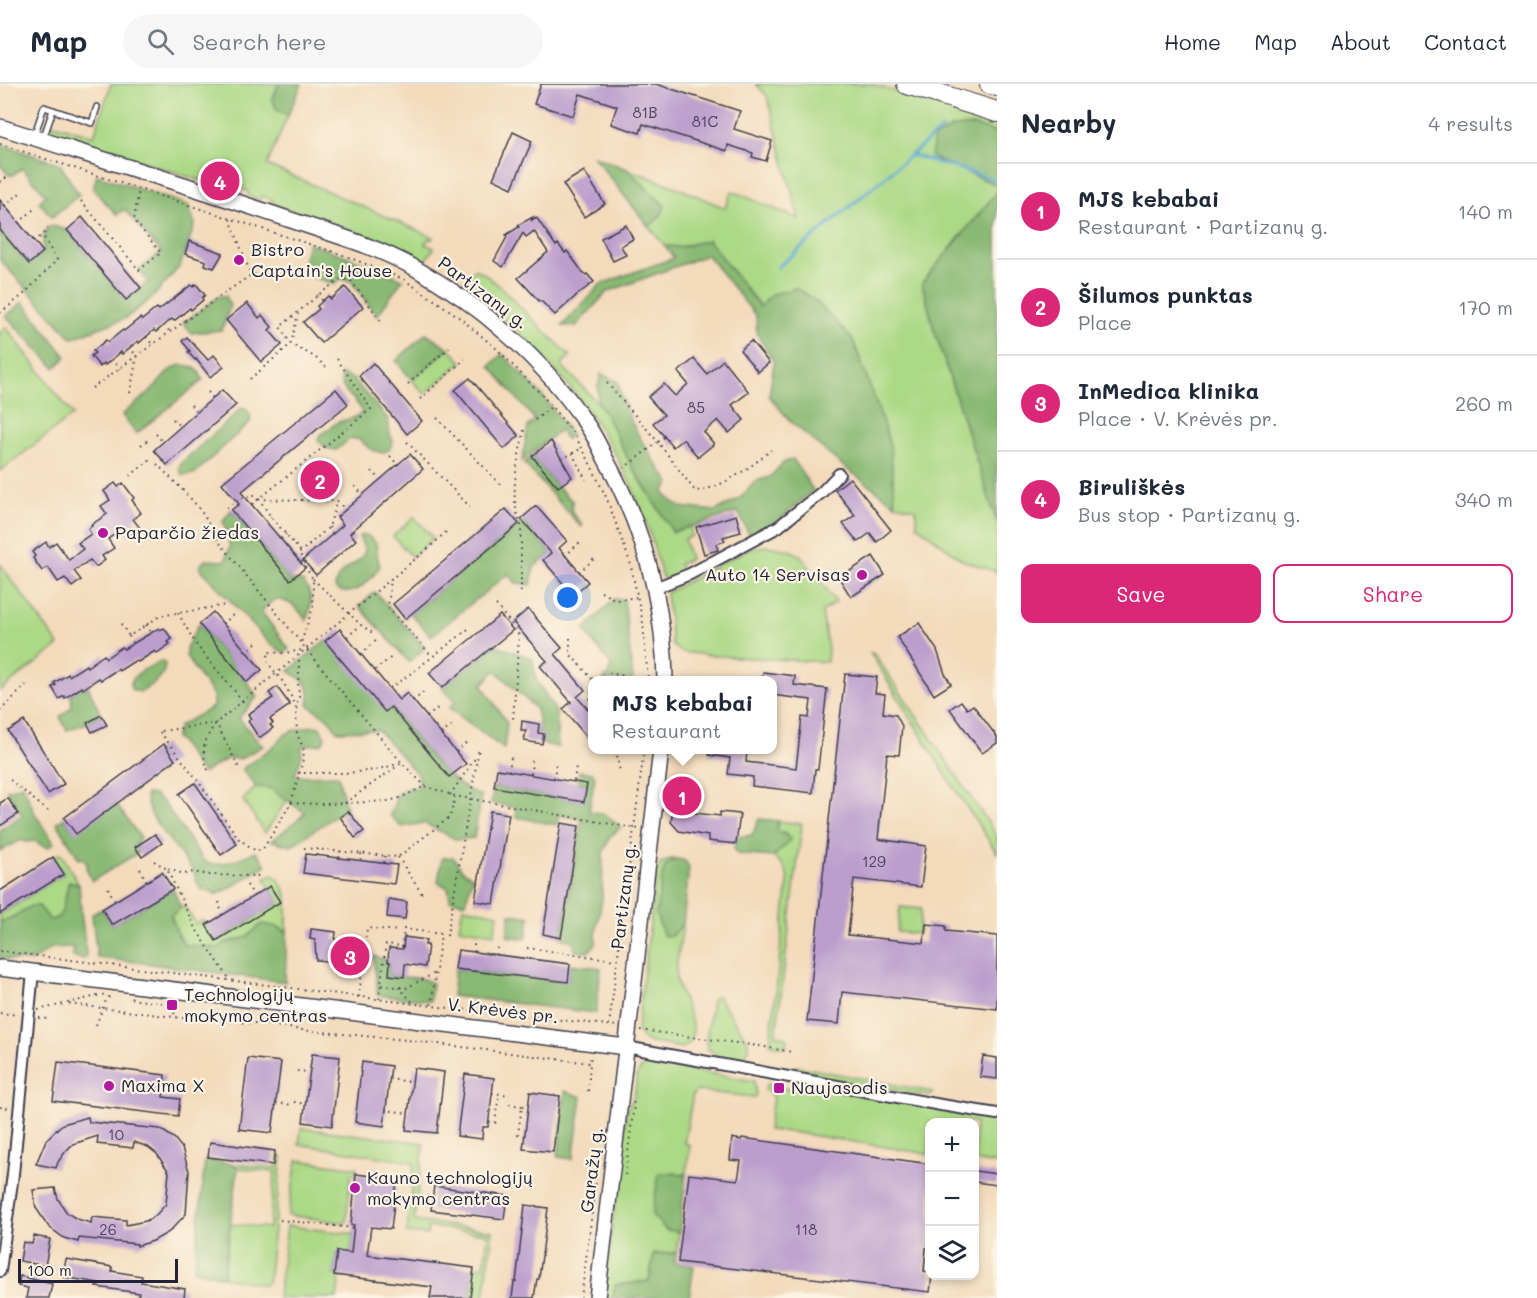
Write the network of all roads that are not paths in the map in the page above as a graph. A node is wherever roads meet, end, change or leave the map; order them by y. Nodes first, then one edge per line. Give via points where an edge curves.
1 (907, 84) edge
2 (990, 84) edge
3 (997, 86) edge
4 (97, 107) dead end
5 (53, 110) junction
6 (997, 112) edge
7 (0, 127) edge
8 (38, 139) junction
9 (839, 474) dead end
10 (655, 588) junction
11 (665, 676) edge
12 (661, 754) edge
13 (0, 968) edge
14 (33, 972) junction
15 (626, 1047) junction
16 (997, 1114) edge
17 (0, 1271) edge
18 (597, 1298) edge

1 - 6 highway
2 - 3 highway
4 - 5 lane via 92,123
5 - 8 lane
5 - 8 lane via 44,107
7 - 8 street, Partizanų g.
8 - 10 street, Partizanų g. via 386,253 463,298 509,335 588,425 628,506
9 - 10 street via 778,527 690,574
10 - 11 street, Partizanų g.
12 - 15 street, Partizanų g.
13 - 14 street, V. Krėvės pr.
14 - 15 street, V. Krėvės pr.
14 - 17 street via 32,1017
15 - 16 street, V. Krėvės pr.
15 - 18 street, Garažų g.

